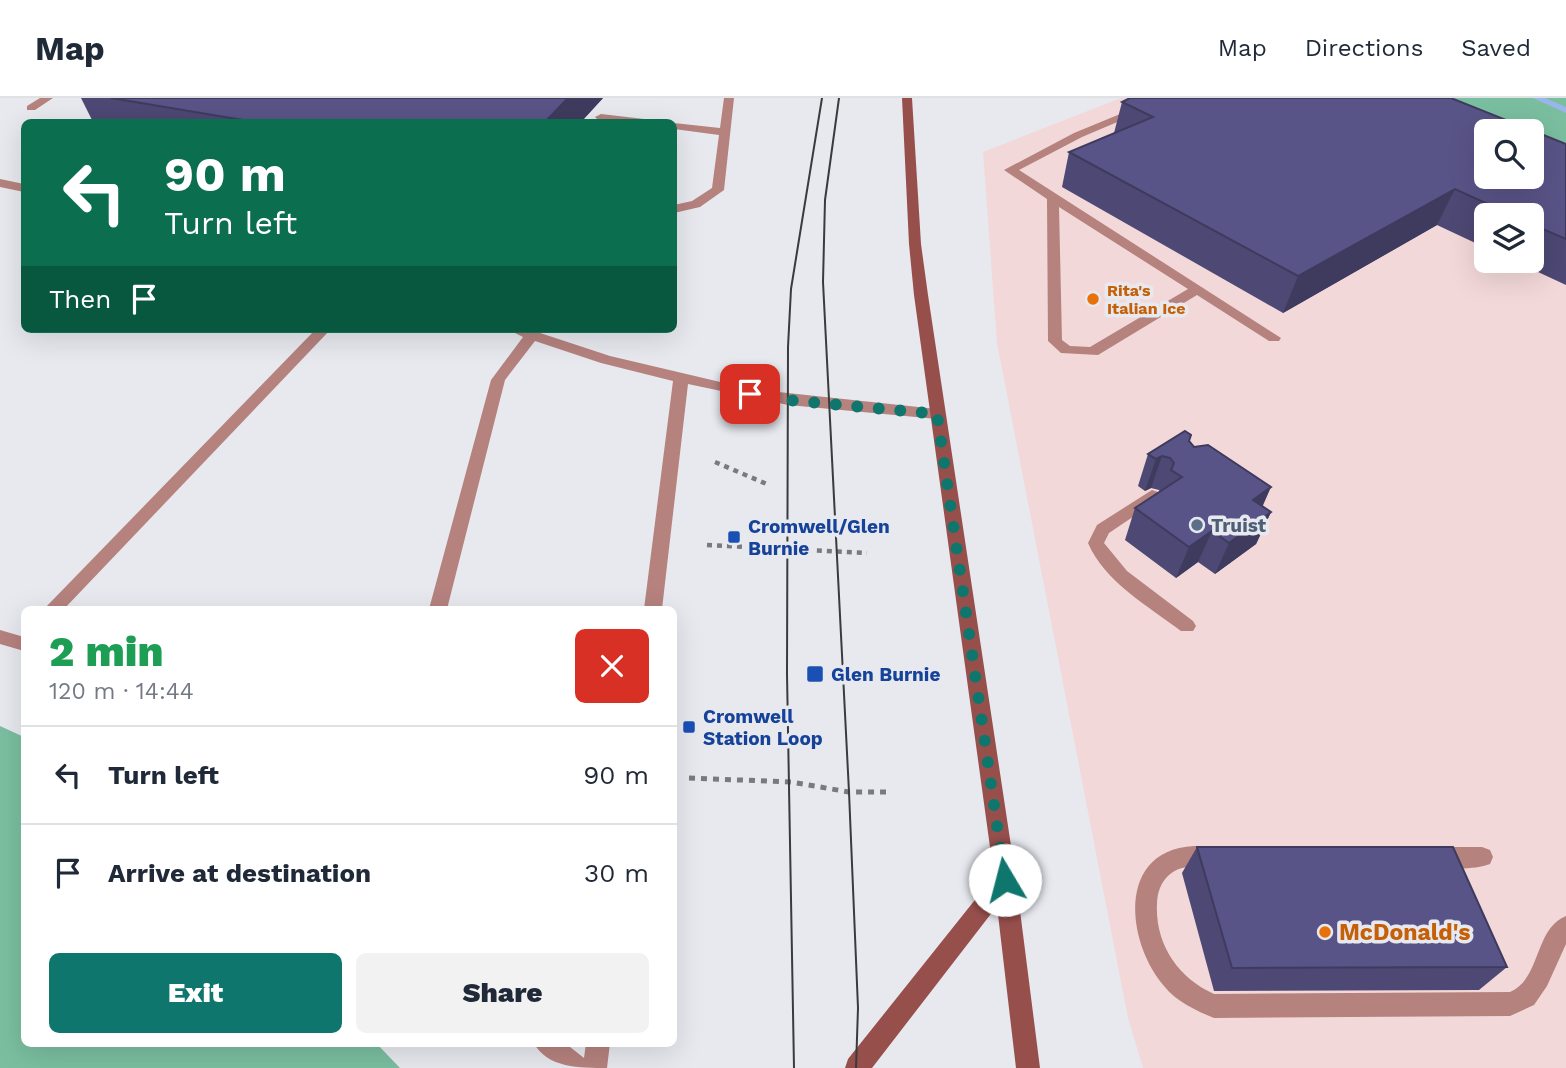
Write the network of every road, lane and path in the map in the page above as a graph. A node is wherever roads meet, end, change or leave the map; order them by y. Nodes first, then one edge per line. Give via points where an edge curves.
1 (48, 98) edge
2 (729, 98) edge
3 (907, 98) edge
4 (1169, 98) edge
5 (31, 108) dead end
6 (601, 117) dead end
7 (618, 119) edge
8 (677, 126) edge
9 (724, 132) junction
10 (0, 183) edge
11 (21, 187) edge
12 (1053, 197) junction
13 (677, 208) edge
14 (1197, 289) junction
15 (320, 333) edge
16 (524, 333) edge
17 (531, 336) junction
18 (1274, 338) dead end
19 (681, 378) junction
20 (937, 414) junction
21 (715, 462) dead end
22 (769, 485) dead end
23 (1152, 496) edge
24 (707, 545) dead end
25 (867, 553) dead end
26 (56, 606) edge
27 (439, 606) edge
28 (653, 606) edge
29 (1187, 626) dead end
30 (0, 637) edge
31 (21, 642) edge
32 (689, 778) dead end
33 (886, 792) dead end
34 (1240, 856) edge
35 (1415, 857) edge
36 (1482, 857) dead end
37 (1005, 880) junction
38 (1566, 927) edge
39 (551, 1047) edge
40 (598, 1047) edge
41 (578, 1068) edge
42 (595, 1068) edge
43 (856, 1068) edge
44 (1028, 1068) edge

1 - 5 lane
2 - 9 lane
3 - 20 main road via 915,244
4 - 12 lane via 1078,135 1010,170
6 - 7 lane
8 - 9 lane
9 - 13 lane via 718,190 696,204
10 - 11 lane
12 - 14 lane
12 - 14 lane via 1055,341 1066,350 1094,352
14 - 18 lane
15 - 26 lane
16 - 17 lane
17 - 19 lane
17 - 27 lane via 498,380
19 - 20 lane via 788,400
19 - 28 lane
20 - 37 main road
21 - 22 path
23 - 29 lane via 1103,529 1096,543 1098,552
24 - 25 path
30 - 31 lane
32 - 33 path
34 - 38 lane via 1175,859 1163,866 1146,893 1145,910 1156,956 1185,990 1214,1006 1510,1004 1526,997
35 - 36 lane
37 - 43 main road
37 - 44 main road
39 - 41 lane
40 - 42 lane

